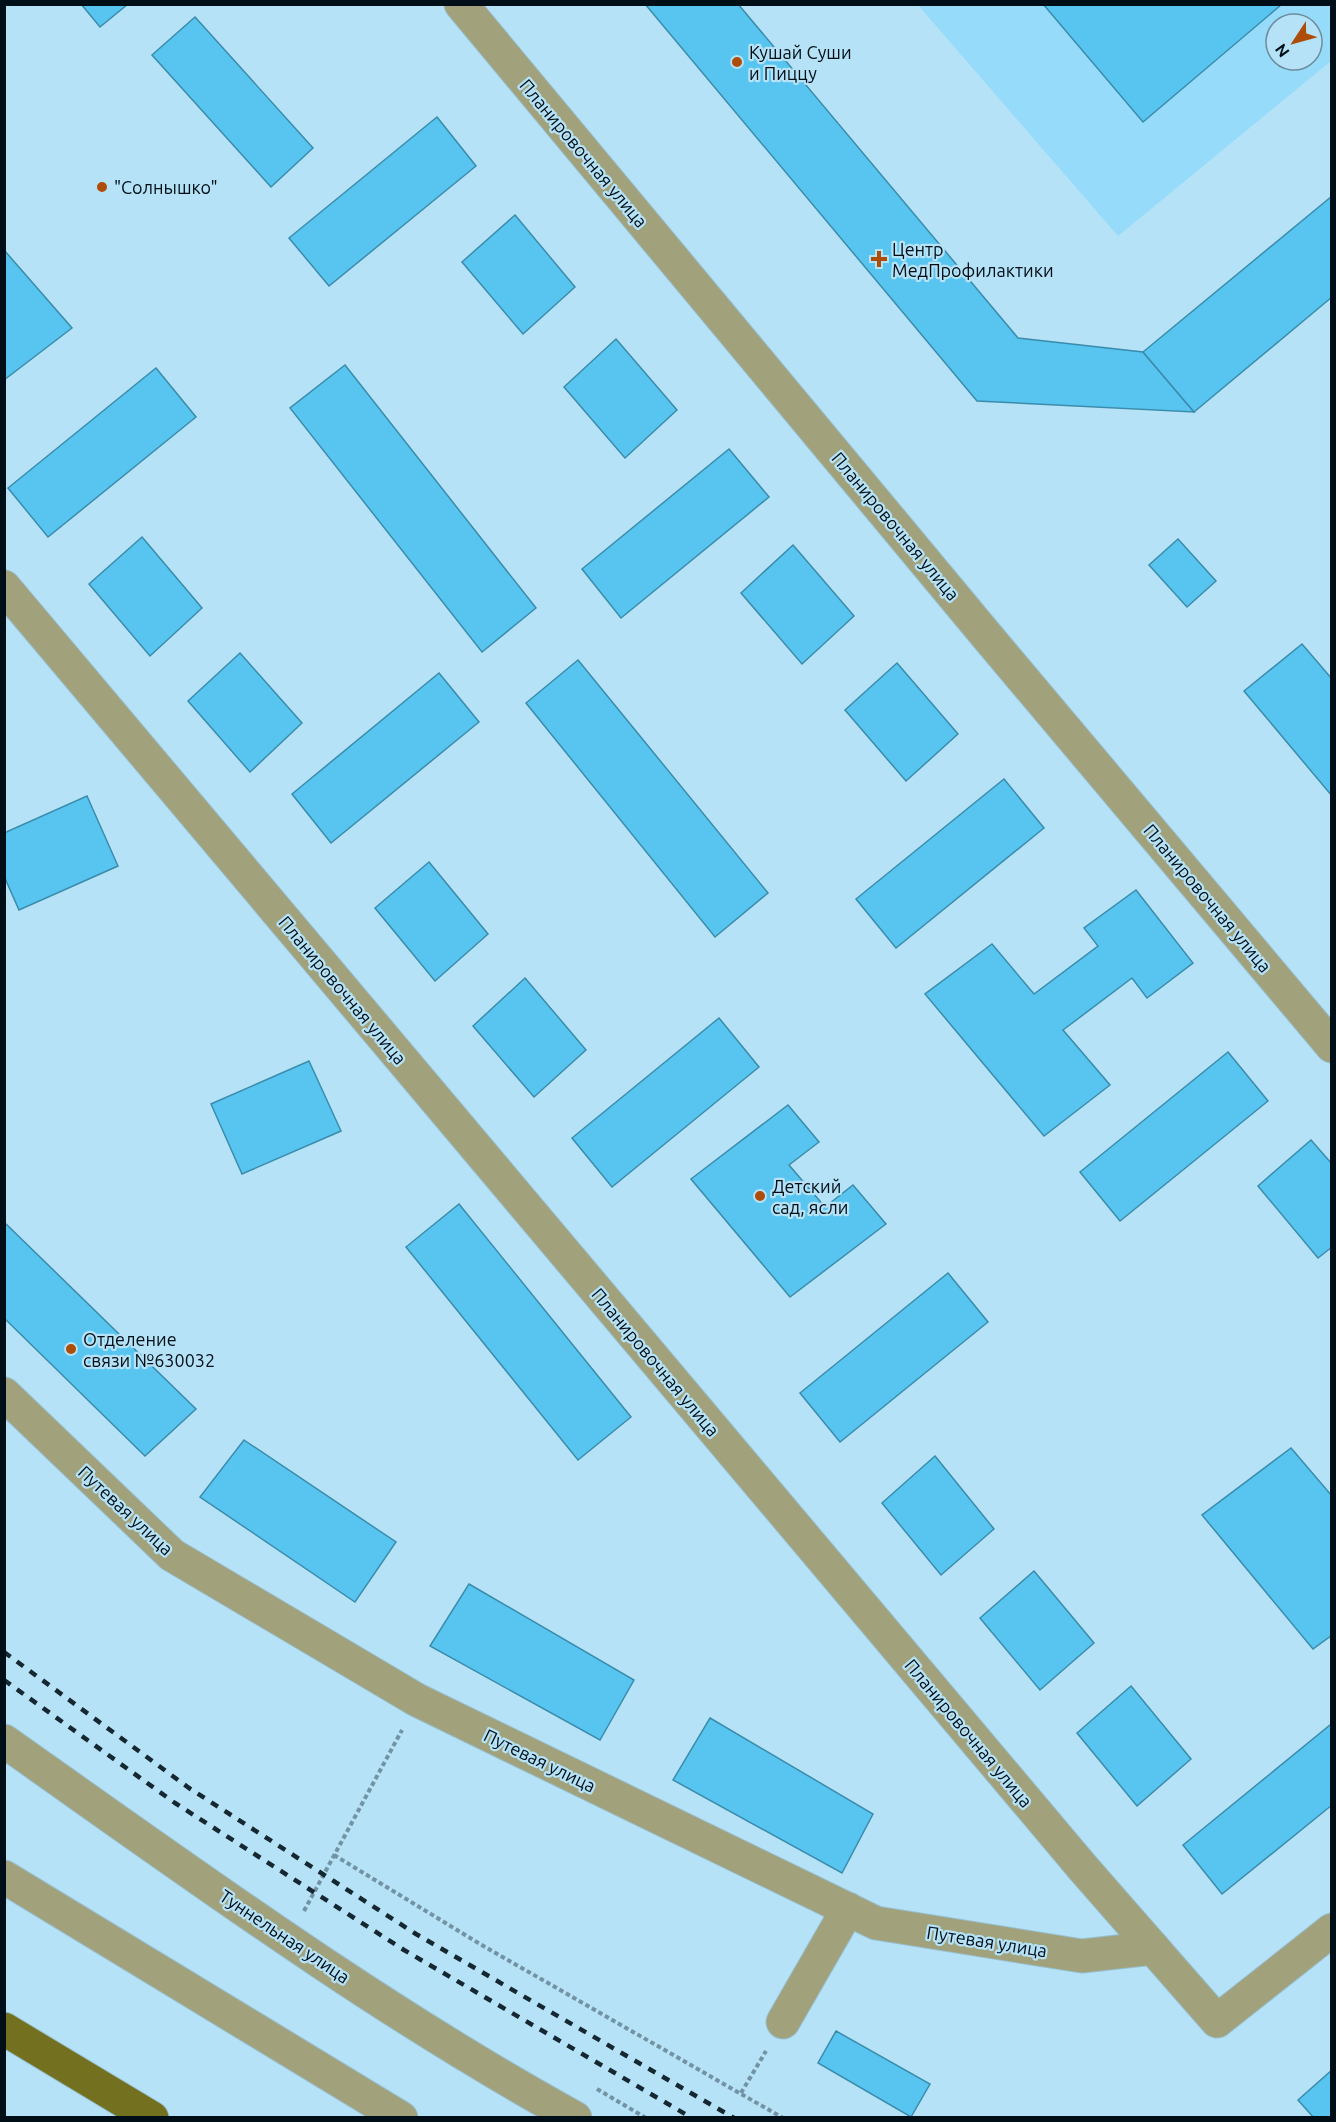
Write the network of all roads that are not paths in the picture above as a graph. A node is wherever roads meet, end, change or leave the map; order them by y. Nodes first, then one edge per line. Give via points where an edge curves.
1 (461, 4) edge
2 (4, 587) edge
3 (1332, 1046) edge
4 (4, 1394) edge
5 (4, 1741) edge
6 (4, 1877) edge
7 (848, 1909) junction
8 (1332, 1930) edge
9 (1153, 1948) junction
10 (783, 2022) road end
11 (4, 2029) edge
12 (152, 2118) edge
13 (401, 2118) edge
14 (574, 2118) edge

1 - 3 street, Планировочная улица
2 - 9 street, Планировочная улица
4 - 7 street, Путевая улица via 172,1555 417,1700
5 - 14 street, Туннельная улица via 289,1940 498,2076
6 - 13 street
7 - 9 street, Путевая улица via 876,1923 1082,1956
7 - 10 street
8 - 9 street, Планировочная улица via 1217,2021
11 - 12 main road

